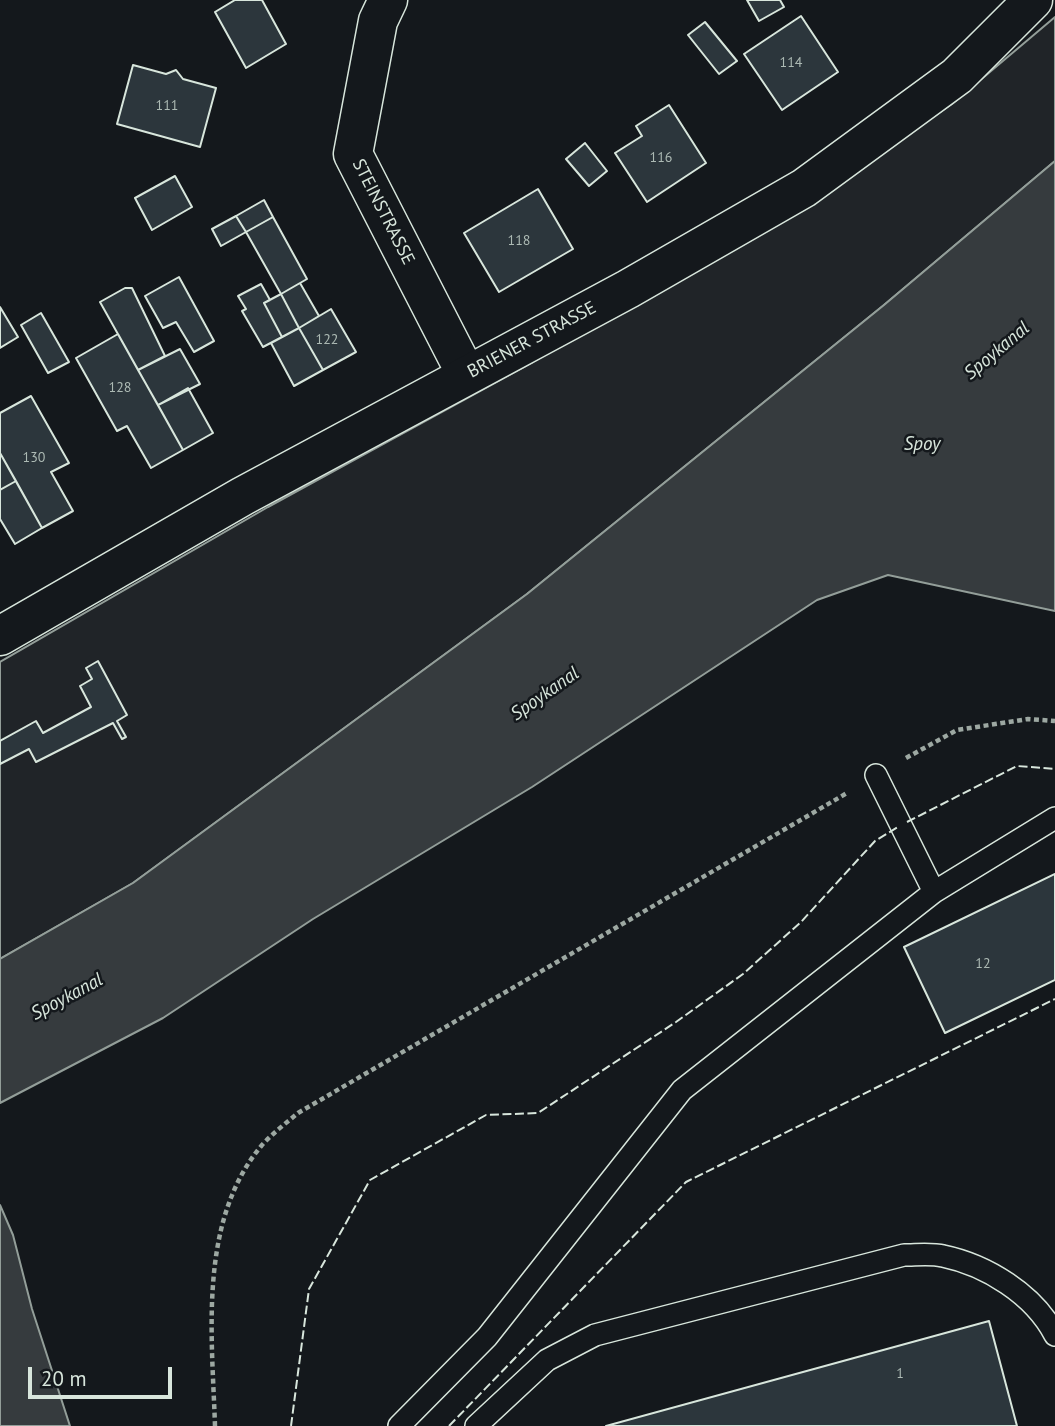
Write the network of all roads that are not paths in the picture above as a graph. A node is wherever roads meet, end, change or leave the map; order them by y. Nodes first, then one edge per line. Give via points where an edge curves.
1 (388, 0) edge
2 (1033, 0) edge
3 (466, 374) junction
4 (0, 636) edge
5 (876, 775) road end
6 (1055, 818) edge
7 (934, 892) junction
8 (1055, 1335) edge
9 (399, 1426) edge
10 (476, 1426) edge

1 - 3 street, STEINSTRASSE via 378,21 352,154
2 - 3 street, BRIENER STRASSE via 957,76 804,188 628,289
3 - 4 street, BRIENER STRASSE
5 - 7 lane
6 - 7 lane
7 - 9 lane via 682,1090 487,1337
8 - 10 lane via 1028,1299 989,1272 941,1255 904,1255 595,1335 547,1360

